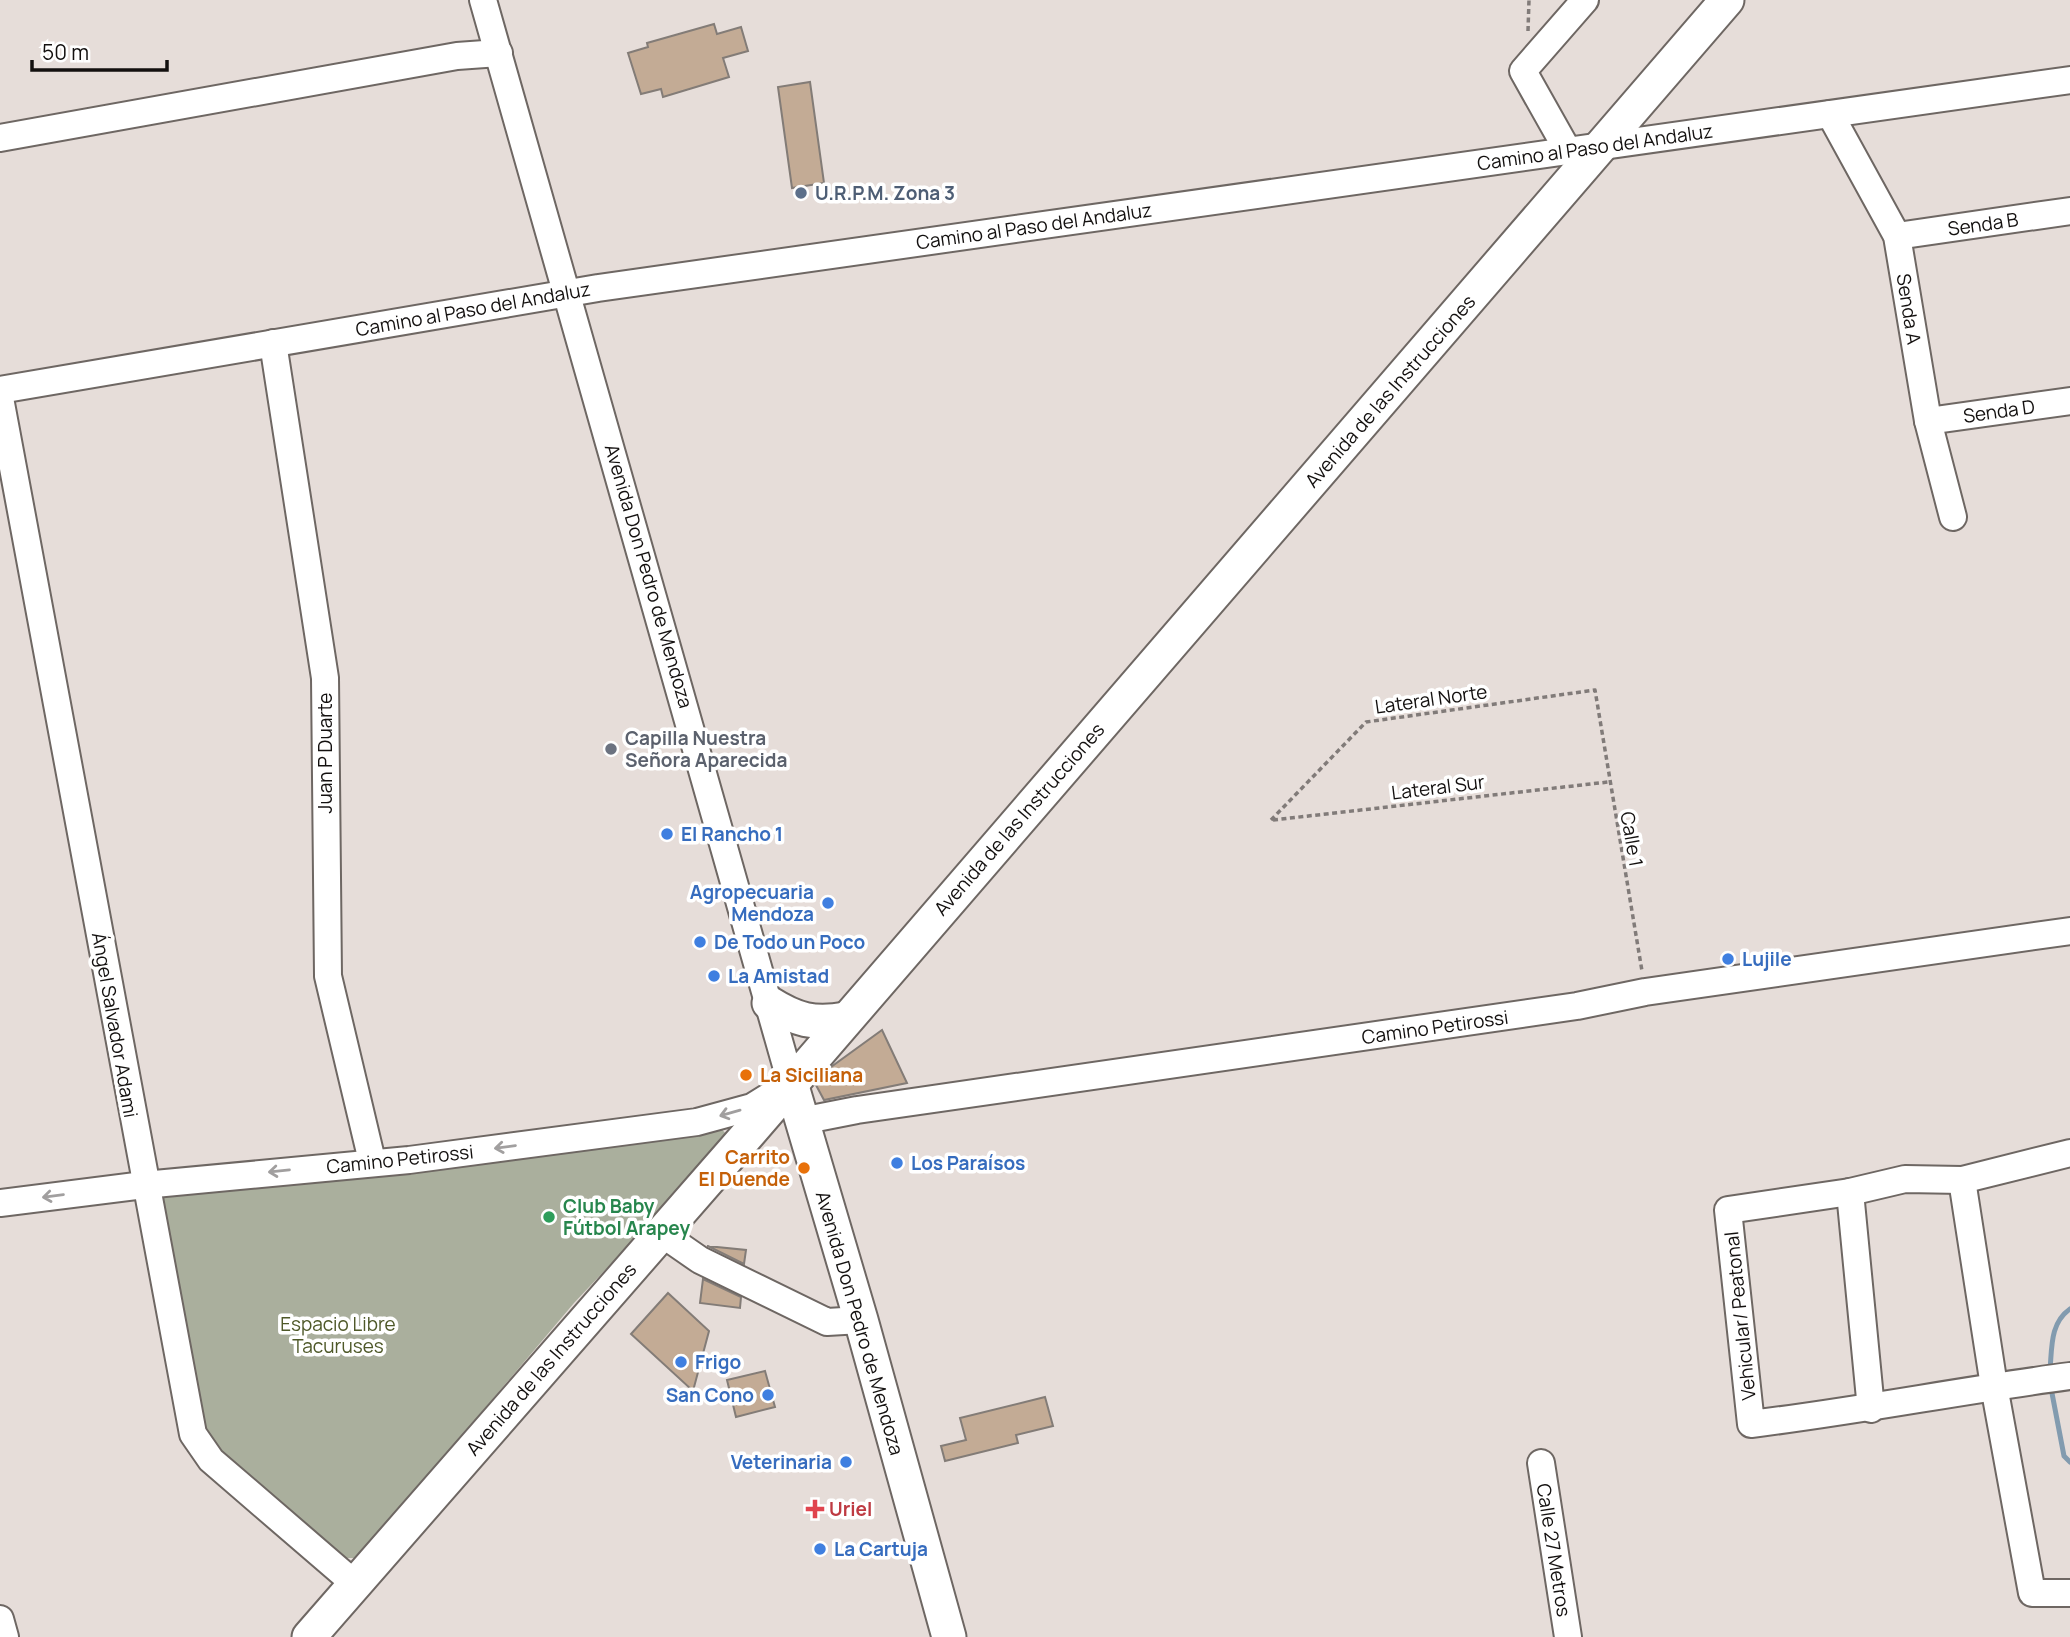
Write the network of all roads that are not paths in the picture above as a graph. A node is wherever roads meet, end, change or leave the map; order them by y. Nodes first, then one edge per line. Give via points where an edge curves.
1 (483, 0) edge
2 (1585, 0) edge
3 (1727, 0) edge
4 (499, 53) junction
5 (2070, 80) edge
6 (1830, 114) junction
7 (0, 138) edge
8 (1602, 145) junction
9 (1568, 151) junction
10 (2070, 211) edge
11 (1897, 236) junction
12 (569, 293) junction
13 (274, 343) junction
14 (0, 390) edge
15 (0, 398) edge
16 (2070, 401) edge
17 (1928, 421) junction
18 (1953, 517) dead end
19 (2070, 931) edge
20 (769, 1003) junction
21 (846, 1019) junction
22 (791, 1083) junction
23 (750, 1132) junction
24 (805, 1135) junction
25 (2070, 1153) edge
26 (372, 1161) junction
27 (1962, 1180) junction
28 (144, 1185) junction
29 (1850, 1192) junction
30 (0, 1203) edge
31 (661, 1233) junction
32 (861, 1320) junction
33 (2070, 1376) edge
34 (1994, 1386) junction
35 (1871, 1409) junction
36 (1541, 1463) dead end
37 (355, 1584) junction
38 (2070, 1593) edge
39 (0, 1619) edge
40 (5, 1637) edge
41 (309, 1637) edge
42 (949, 1637) edge
43 (1568, 1637) edge

1 - 4 street, Avenida Don Pedro de Mendoza
2 - 9 street via 1522,71
3 - 8 main road, Avenida de las Instrucciones
4 - 7 street via 457,56
4 - 12 street, Avenida Don Pedro de Mendoza
5 - 6 street, Camino al Paso del Andaluz
6 - 8 street, Camino al Paso del Andaluz
6 - 11 street, Senda A
8 - 9 street, Camino al Paso del Andaluz
8 - 21 main road, Avenida de las Instrucciones
9 - 12 street, Camino al Paso del Andaluz
10 - 11 street, Senda B
11 - 17 street, Senda A
12 - 13 street, Camino al Paso del Andaluz
12 - 20 street, Avenida Don Pedro de Mendoza
13 - 14 street, Camino al Paso del Andaluz
13 - 26 street, Juan P Duarte via 325,678 328,976
15 - 28 street, Ángel Salvador Adami
16 - 17 street, Senda D
17 - 18 street, Senda A
19 - 24 street, Camino Petirossi via 857,1110
20 - 21 main road via 802,1021 821,1024
20 - 22 street, Avenida Don Pedro de Mendoza
21 - 22 main road, Avenida de las Instrucciones
22 - 23 main road, Avenida de las Instrucciones
22 - 24 main road, Avenida Don Pedro de Mendoza
22 -> 26 street, Camino Petirossi via 752,1107 697,1122
23 - 24 main road via 778,1130
23 - 31 main road, Avenida de las Instrucciones
24 - 32 main road, Avenida Don Pedro de Mendoza
25 - 27 street, Vehicular/ Peatonal
26 -> 28 street, Camino Petirossi
27 - 29 street, Vehicular/ Peatonal via 1905,1179
27 - 34 street
28 -> 30 street, Camino Petirossi
28 - 37 street, Ángel Salvador Adami via 193,1434 211,1460
29 - 35 street
29 - 35 street, Vehicular/ Peatonal via 1728,1210 1751,1424
31 - 32 street via 700,1259 827,1322
31 - 37 main road, Avenida de las Instrucciones
32 - 42 main road, Avenida Don Pedro de Mendoza
33 - 34 street, Vehicular/ Peatonal
34 - 35 street, Vehicular/ Peatonal
34 - 38 street via 2032,1593
36 - 43 street, Calle 27 Metros
37 - 41 main road, Avenida de las Instrucciones
39 - 40 street

